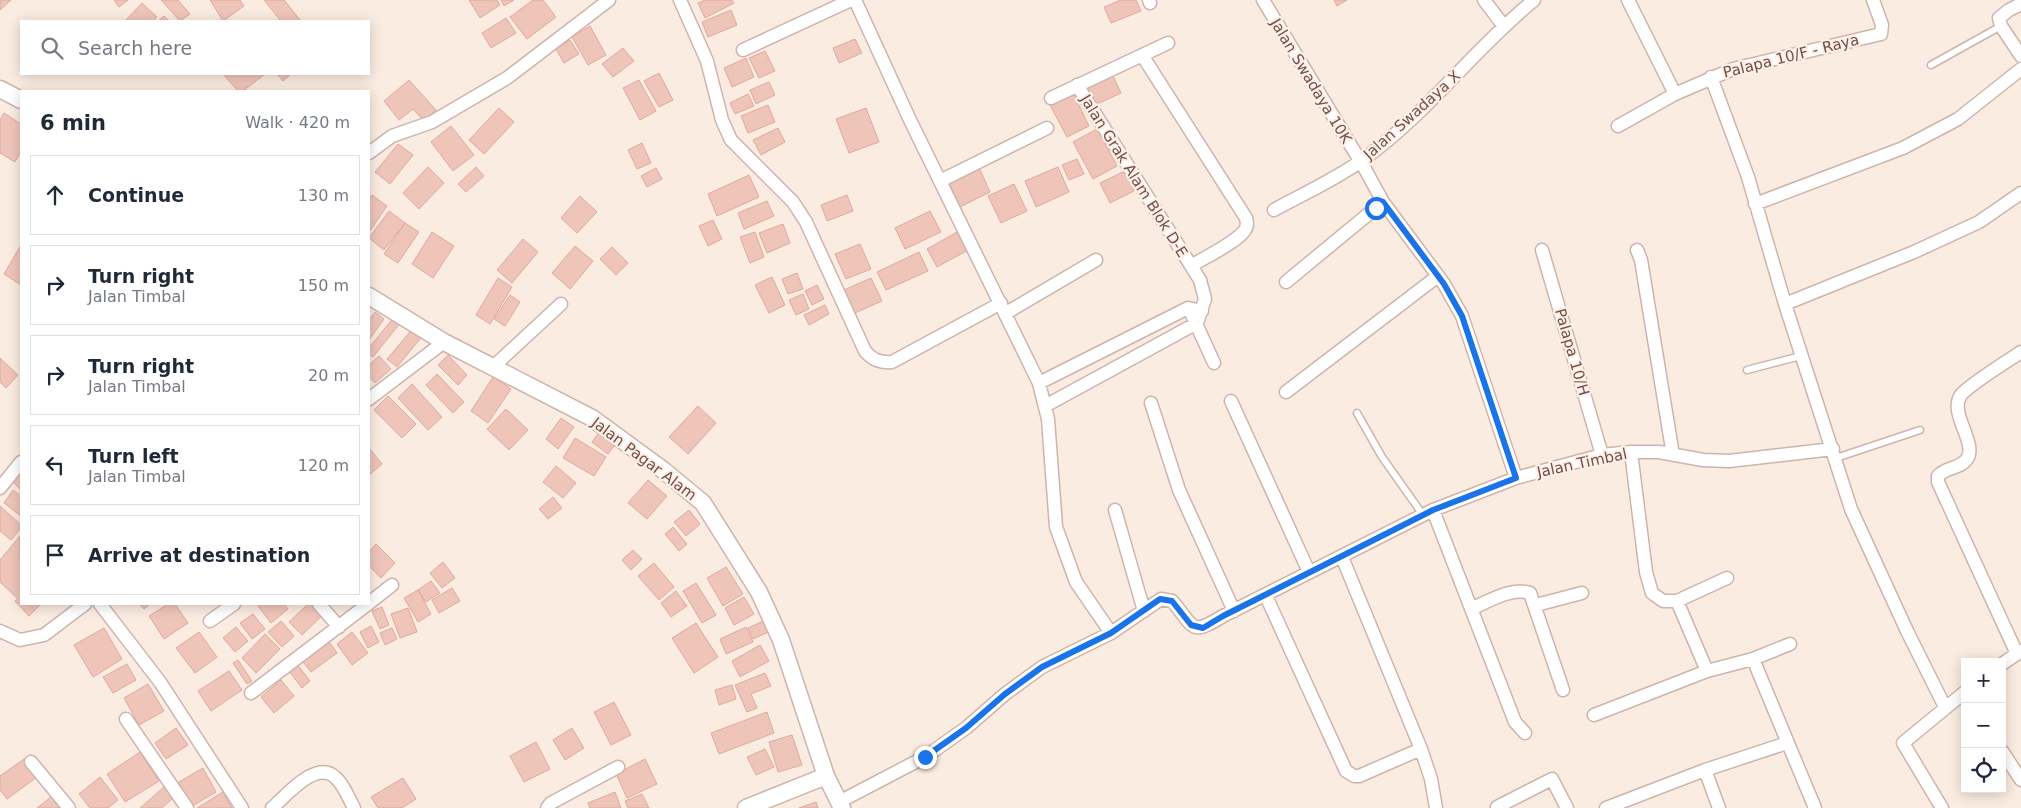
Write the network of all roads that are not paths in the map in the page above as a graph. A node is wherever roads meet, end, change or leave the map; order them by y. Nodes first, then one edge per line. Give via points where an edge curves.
1 (609, 0) edge
2 (680, 0) edge
3 (851, 0) edge
4 (856, 0) edge
5 (1263, 0) edge
6 (1484, 0) edge
7 (1534, 0) edge
8 (1628, 0) edge
9 (1873, 0) edge
10 (2021, 4) edge
11 (1504, 25) junction
12 (2001, 26) junction
13 (1168, 43) dead end
14 (743, 50) dead end
15 (1142, 55) junction
16 (2021, 56) edge
17 (1931, 65) dead end
18 (2021, 69) edge
19 (1710, 77) junction
20 (1077, 85) junction
21 (0, 89) edge
22 (1675, 94) junction
23 (1051, 98) dead end
24 (20, 99) edge
25 (1618, 126) dead end
26 (1047, 128) dead end
27 (370, 152) edge
28 (1360, 162) junction
29 (940, 181) junction
30 (2021, 194) edge
31 (1383, 202) junction
32 (1756, 204) junction
33 (1274, 210) dead end
34 (1542, 250) dead end
35 (1636, 250) dead end
36 (1096, 260) dead end
37 (1191, 266) junction
38 (1438, 276) junction
39 (1286, 282) dead end
40 (370, 297) edge
41 (560, 304) dead end
42 (1785, 304) junction
43 (1003, 308) junction
44 (1188, 308) junction
45 (1202, 310) junction
46 (1197, 323) junction
47 (444, 342) junction
48 (2021, 352) edge
49 (1801, 356) junction
50 (1214, 363) dead end
51 (493, 366) junction
52 (1747, 370) dead end
53 (1040, 383) junction
54 (1286, 392) dead end
55 (370, 398) edge
56 (1231, 402) dead end
57 (1151, 403) dead end
58 (1045, 406) junction
59 (1357, 413) dead end
60 (1920, 430) dead end
61 (1631, 452) junction
62 (1834, 454) junction
63 (1602, 455) junction
64 (1673, 455) junction
65 (20, 463) edge
66 (1516, 478) junction
67 (0, 488) edge
68 (1115, 510) dead end
69 (1428, 513) junction
70 (1342, 557) junction
71 (1309, 572) junction
72 (1727, 578) dead end
73 (392, 585) dead end
74 (1582, 593) dead end
75 (1266, 596) junction
76 (1677, 601) junction
77 (370, 602) edge
78 (84, 605) edge
79 (101, 605) edge
80 (233, 605) edge
81 (320, 605) edge
82 (366, 605) edge
83 (1536, 605) junction
84 (1471, 609) junction
85 (1144, 611) junction
86 (1234, 611) junction
87 (210, 621) dead end
88 (339, 627) junction
89 (0, 631) edge
90 (1111, 633) junction
91 (1790, 644) dead end
92 (2019, 652) edge
93 (1753, 659) junction
94 (2006, 661) edge
95 (1706, 671) junction
96 (1564, 690) dead end
97 (251, 694) dead end
98 (1961, 695) edge
99 (1945, 707) junction
100 (1594, 715) dead end
101 (126, 719) dead end
102 (1525, 733) dead end
103 (1787, 743) junction
104 (1421, 749) junction
105 (2006, 757) edge
106 (31, 762) dead end
107 (618, 767) dead end
108 (1705, 770) junction
109 (826, 776) junction
110 (2021, 780) edge
111 (840, 805) edge
112 (1497, 807) dead end
113 (69, 808) edge
114 (186, 808) edge
115 (242, 808) edge
116 (272, 808) edge
117 (354, 808) edge
118 (547, 808) edge
119 (746, 808) edge
120 (1436, 808) edge
121 (1567, 808) edge
122 (1606, 808) edge
123 (1719, 808) edge
124 (1815, 808) edge
125 (1942, 808) edge

1 - 27 street via 506,78 432,122 392,136
2 - 43 street via 706,62 731,140 793,202 865,351 871,357 885,363 892,362
3 - 14 street
4 - 29 street
5 - 28 street, Jalan Swadaya 10K
6 - 11 street
7 - 11 street, Jalan Swadaya X
8 - 22 street
9 - 19 street, Palapa 10/F - Raya via 1882,25 1881,34 1764,60
10 - 12 street via 1999,18
11 - 28 street, Jalan Swadaya X via 1447,86
12 - 16 street
12 - 17 lane
13 - 15 street
15 - 20 street
15 - 37 street via 1246,218 1245,230
18 - 32 street via 1958,119 1903,148
19 - 22 street, Palapa 10/F - Raya
19 - 32 street
20 - 23 street
20 - 37 street, Jalan Grak Alam Blok D-E
21 - 24 street
22 - 25 street, Palapa 10/F - Raya
26 - 29 street
28 - 31 street, Jalan Swadaya 10K
28 - 33 street, Jalan Swadaya X
29 - 43 street
30 - 42 street via 1980,222
31 - 38 street, Jalan Swadaya 10K
31 - 39 street
32 - 42 street
34 - 63 street, Palapa 10/H
35 - 64 street via 1641,260
36 - 43 street
37 - 45 street, Jalan Grak Alam Blok D-E via 1204,289
38 - 54 street
38 - 66 street, Jalan Swadaya 10K via 1462,316
40 - 47 street, Jalan Pagar Alam
41 - 51 street
42 - 49 street
43 - 53 street
44 - 45 street
44 - 46 street
44 - 53 street
45 - 46 street
46 - 50 street
46 - 58 street
47 - 51 street, Jalan Pagar Alam
47 - 55 street
48 - 92 street via 1962,395 1958,409 1969,449 1968,457 1938,476 1938,482
49 - 52 lane
49 - 62 street
51 - 109 street, Jalan Pagar Alam via 592,418 703,503 759,592 774,624
53 - 58 street
56 - 71 street
57 - 86 street via 1179,490
58 - 90 street via 1056,527 1076,582
59 - 69 lane via 1382,457
60 - 62 lane
61 - 63 street, Jalan Timbal
61 - 64 street, Jalan Timbal
61 - 76 street via 1648,587 1663,601
62 - 64 street, Jalan Timbal via 1729,461
62 - 99 street via 1852,509
63 - 66 street, Jalan Timbal
65 - 67 street
66 - 69 street, Jalan Timbal
68 - 85 street
69 - 70 street, Jalan Timbal
69 - 84 street
70 - 71 street, Jalan Timbal
70 - 104 street
71 - 75 street, Jalan Timbal
72 - 76 street
73 - 77 street
74 - 83 street
75 - 86 street, Jalan Timbal
75 - 104 street via 1346,771 1359,776
76 - 95 street
78 - 89 street via 66,621 38,637 20,640
79 - 115 street via 160,682
80 - 87 street
81 - 88 street
82 - 88 street
83 - 84 street via 1530,593 1521,591
83 - 96 street
84 - 102 street via 1515,722
85 - 86 street, Jalan Timbal via 1160,599 1168,598 1196,628 1203,628
85 - 90 street, Jalan Timbal
88 - 97 street
90 - 111 street, Jalan Timbal via 1042,667 925,757
91 - 93 street
92 - 94 street
93 - 95 street
93 - 103 street
95 - 100 street
98 - 99 street
99 - 125 street via 1903,743
101 - 114 street
103 - 108 street
103 - 124 street
104 - 120 street
105 - 110 street
106 - 113 street
107 - 118 street
108 - 122 street
108 - 123 street
109 - 111 street, Jalan Pagar Alam
109 - 119 street
112 - 121 street via 1552,779
116 - 117 street via 310,775 320,772 337,778

